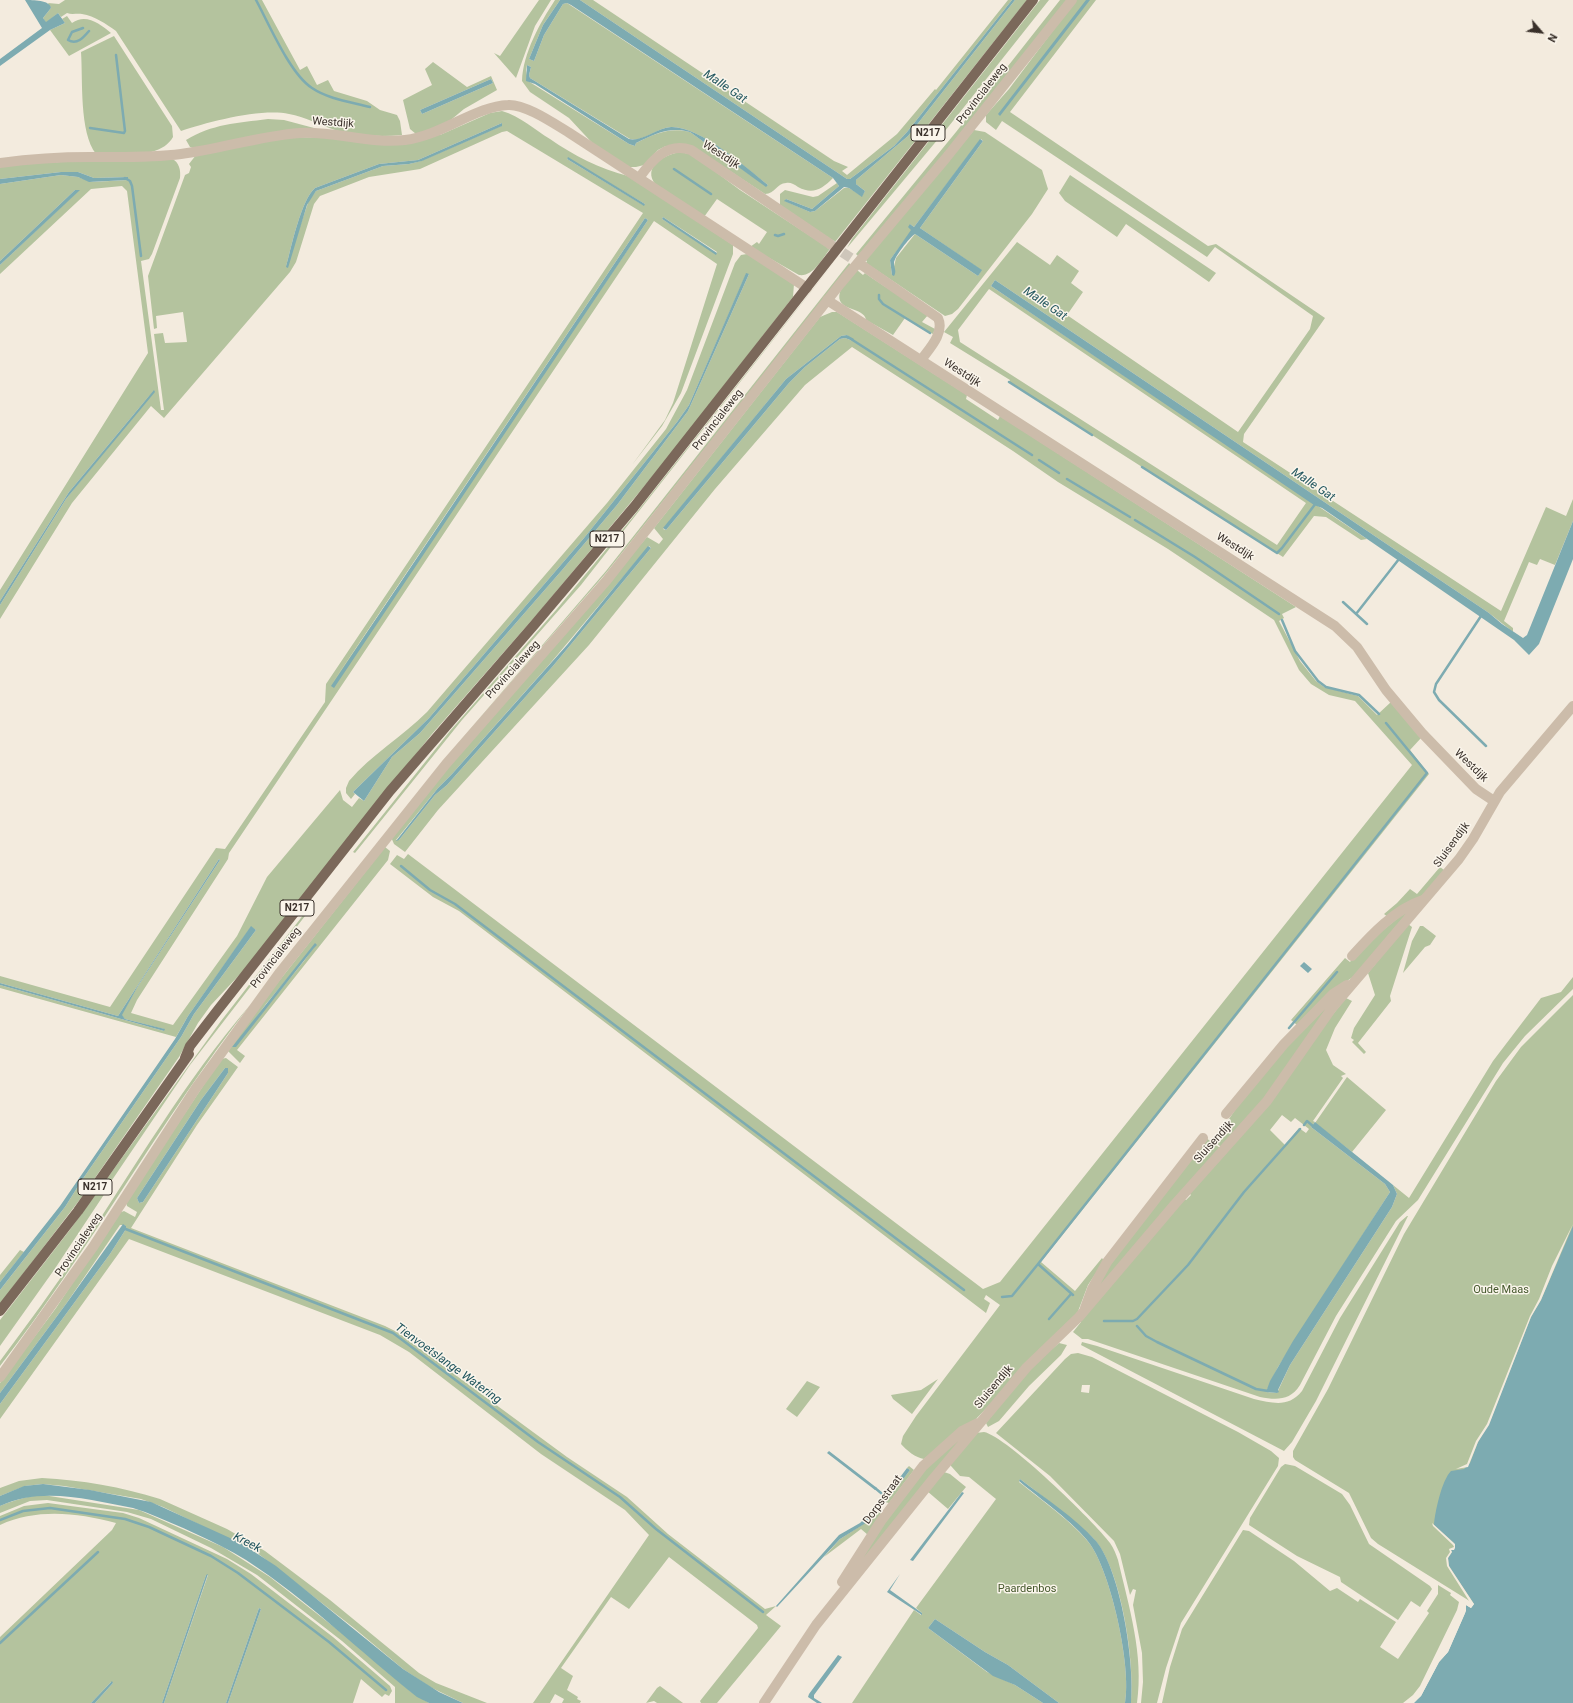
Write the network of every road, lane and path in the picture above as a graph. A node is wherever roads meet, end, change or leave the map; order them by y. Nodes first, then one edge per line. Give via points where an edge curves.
1 (1033, 0) edge
2 (1072, 0) edge
3 (0, 162) edge
4 (639, 178) junction
5 (830, 244) tunnel mouth
6 (864, 266) tunnel mouth
7 (807, 288) junction
8 (827, 300) junction
9 (921, 360) junction
10 (1573, 706) edge
11 (1494, 800) junction
12 (1424, 899) junction
13 (1352, 956) dead end
14 (1354, 982) junction
15 (1226, 1114) dead end
16 (1203, 1138) dead end
17 (0, 1311) edge
18 (1084, 1312) junction
19 (0, 1377) edge
20 (979, 1423) junction
21 (944, 1465) joint
22 (827, 1610) junction
23 (764, 1703) edge

1 - 7 main road, Provincialeweg / N217
2 - 8 street, Provincialeweg via 965,136
3 - 4 street, Westdijk via 181,154 260,138 300,133 405,140 435,133 486,110 510,105 546,120
4 - 5 street, Westdijk via 663,153 679,148 691,150
4 - 7 street, Westdijk
6 - 9 street via 938,318 939,333
7 - 17 main road, Provincialeweg / N217 via 629,513 416,763 394,796 199,1044 185,1058 78,1211
8 - 9 street, Westdijk
8 - 19 street, Provincialeweg via 614,570 553,644 446,764 272,983 196,1088 93,1247
9 - 11 street, Westdijk via 1335,626 1357,647 1386,690 1427,739 1476,789
10 - 11 street, Sluisendijk
11 - 12 street, Sluisendijk via 1469,845
12 - 13 street, Sluisendijk via 1393,917
12 - 14 street, Sluisendijk
14 - 15 street, Sluisendijk via 1336,991 1286,1041
14 - 18 street, Sluisendijk via 1321,1022 1273,1093 1174,1204
16 - 18 street, Sluisendijk via 1105,1266 1089,1295
18 - 20 street, Sluisendijk via 1032,1361
20 - 21 street, Sluisendijk
20 - 22 street, Dorpsstraat via 962,1431 923,1466 881,1521
21 - 22 street, Dorpsstraat
22 - 23 street, Dorpsstraat

